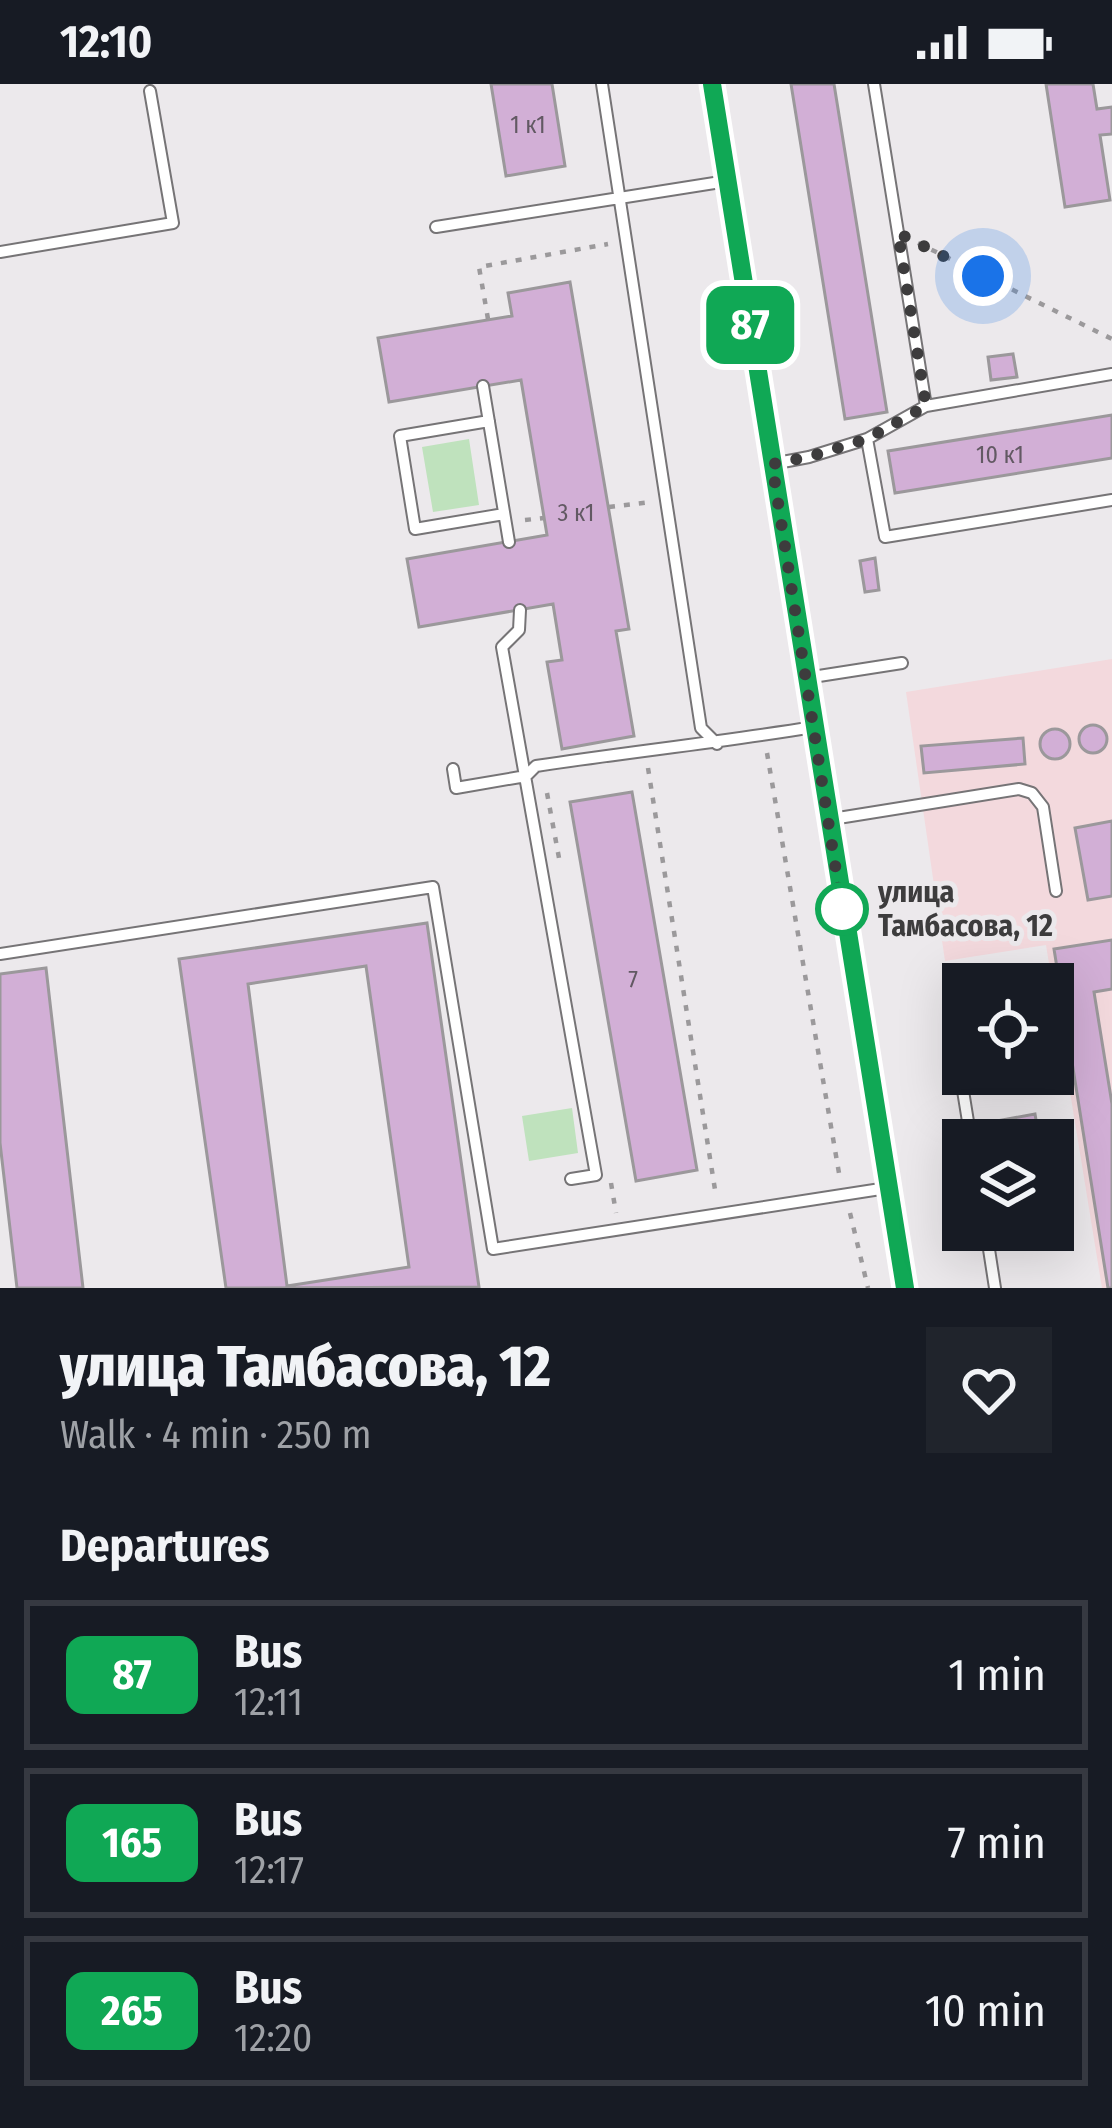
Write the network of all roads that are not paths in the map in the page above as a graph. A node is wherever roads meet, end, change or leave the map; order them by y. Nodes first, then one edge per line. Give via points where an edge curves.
1 (602, 84) edge
2 (712, 84) edge
3 (874, 84) edge
4 (150, 91) dead end
5 (727, 181) junction
6 (620, 198) junction
7 (436, 227) dead end
8 (0, 253) edge
9 (1112, 374) edge
10 (483, 386) dead end
11 (926, 406) junction
12 (489, 421) junction
13 (867, 439) junction
14 (772, 464) junction
15 (1112, 500) edge
16 (505, 514) junction
17 (509, 542) dead end
18 (520, 610) dead end
19 (902, 663) dead end
20 (806, 678) junction
21 (814, 727) junction
22 (717, 743) junction
23 (453, 769) dead end
24 (526, 776) junction
25 (828, 820) junction
26 (1056, 892) dead end
27 (0, 954) edge
28 (571, 1180) dead end
29 (887, 1187) junction
30 (989, 1251) edge
31 (904, 1288) edge
32 (995, 1288) edge

1 - 6 lane
2 - 5 street
3 - 11 lane
4 - 8 lane via 172,224
5 - 6 lane
5 - 14 street
6 - 7 lane
6 - 22 lane via 701,728
9 - 11 lane
10 - 12 lane
11 - 13 lane
12 - 16 lane
12 - 16 lane via 400,436 415,529
13 - 14 lane
13 - 15 lane via 885,537
14 - 20 street
16 - 17 lane
18 - 24 lane via 519,630 502,647
19 - 20 lane
20 - 21 street
21 - 22 lane
21 - 25 street
22 - 24 lane via 536,766
23 - 24 lane via 457,788
24 - 28 lane via 596,1175
25 - 26 lane via 1032,793 1043,807
25 - 29 street
27 - 29 lane via 433,887 494,1249
29 - 31 street
30 - 32 lane

